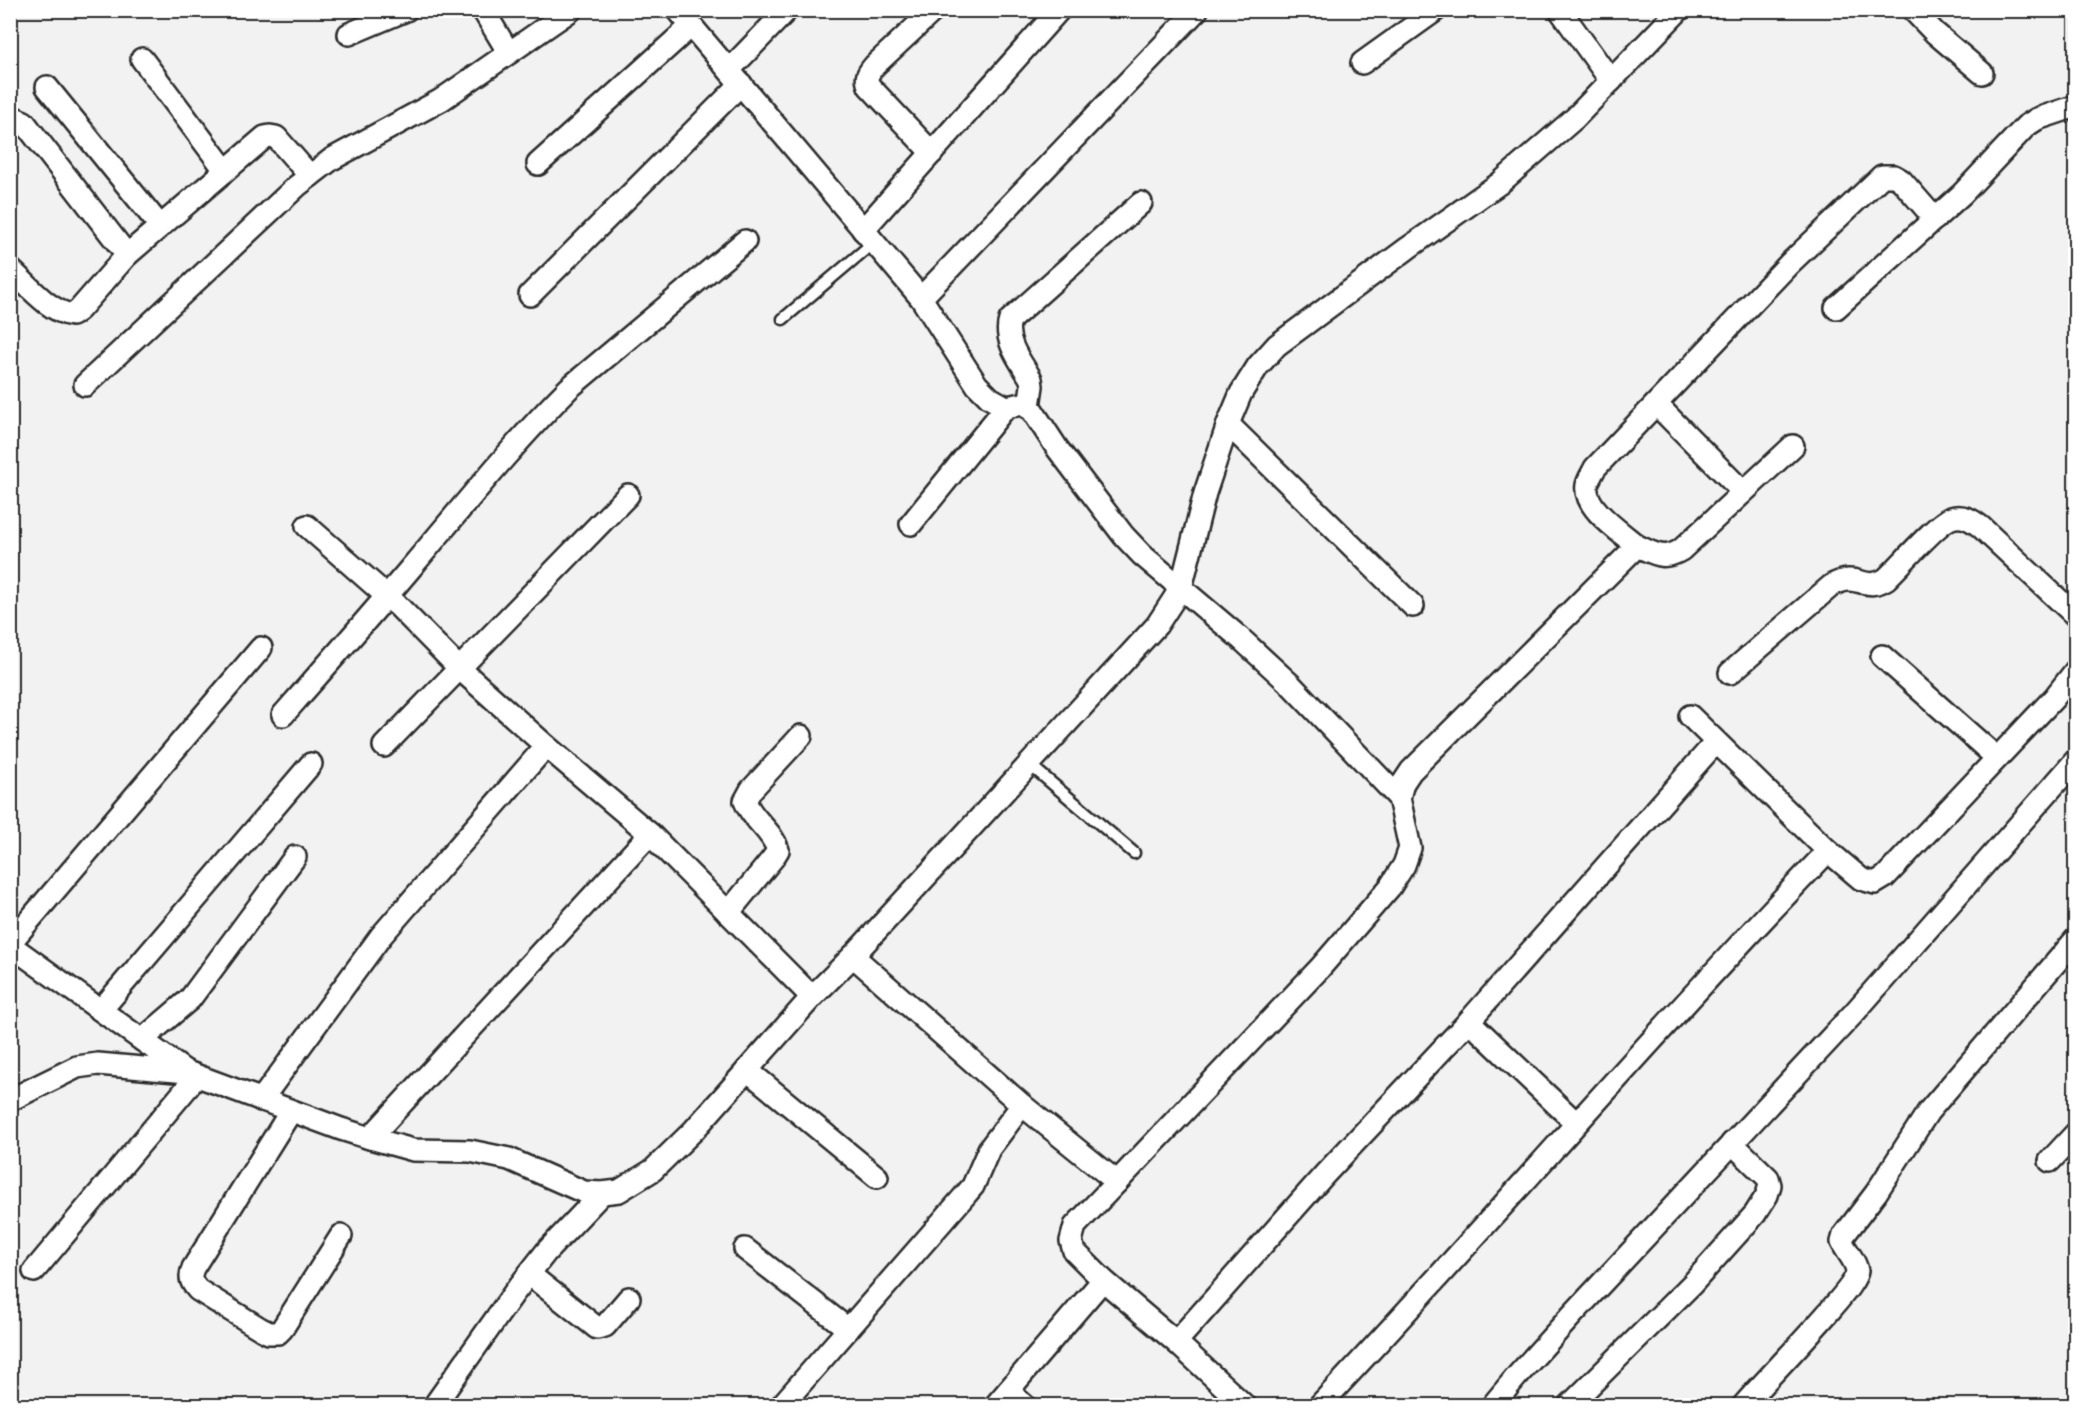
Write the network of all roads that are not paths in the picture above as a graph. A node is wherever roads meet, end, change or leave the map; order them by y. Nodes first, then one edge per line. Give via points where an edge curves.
1 (406, 10) edge
2 (483, 10) edge
3 (571, 10) edge
4 (787, 10) edge
5 (934, 10) edge
6 (1059, 10) edge
7 (1197, 10) edge
8 (1436, 10) edge
9 (1560, 10) edge
10 (1679, 10) edge
11 (1913, 10) edge
12 (685, 18) edge
13 (349, 34) dead end
14 (509, 53) junction
15 (142, 59) dead end
16 (1362, 63) dead end
17 (1982, 73) dead end
18 (735, 77) junction
19 (1611, 81) junction
20 (47, 87) dead end
21 (2076, 106) edge
22 (10, 116) edge
23 (932, 153) junction
24 (538, 164) dead end
25 (225, 170) junction
26 (310, 176) junction
27 (1141, 204) dead end
28 (1935, 219) junction
29 (160, 226) junction
30 (868, 236) junction
31 (745, 241) dead end
32 (127, 255) junction
33 (10, 269) edge
34 (530, 295) dead end
35 (921, 298) junction
36 (1836, 308) dead end
37 (783, 318) dead end
38 (85, 386) dead end
39 (1656, 404) junction
40 (1029, 406) junction
41 (1006, 407) junction
42 (1227, 424) junction
43 (1793, 446) dead end
44 (1743, 492) junction
45 (628, 495) dead end
46 (911, 524) dead end
47 (307, 526) dead end
48 (1637, 546) junction
49 (1181, 588) junction
50 (386, 597) junction
51 (1413, 606) dead end
52 (2076, 616) edge
53 (261, 648) dead end
54 (1882, 656) dead end
55 (459, 668) junction
56 (2075, 672) edge
57 (1731, 673) dead end
58 (283, 715) dead end
59 (1690, 716) dead end
60 (801, 736) dead end
61 (1716, 742) junction
62 (384, 746) dead end
63 (546, 746) junction
64 (1997, 758) junction
65 (2076, 760) edge
66 (310, 764) dead end
67 (1029, 764) junction
68 (1399, 798) junction
69 (650, 834) junction
70 (1828, 851) junction
71 (1134, 853) dead end
72 (295, 857) dead end
73 (728, 913) junction
74 (2076, 939) edge
75 (10, 944) edge
76 (853, 956) junction
77 (812, 997) junction
78 (101, 1010) junction
79 (1469, 1021) junction
80 (142, 1040) junction
81 (747, 1070) junction
82 (192, 1074) junction
83 (10, 1100) edge
84 (261, 1100) junction
85 (1022, 1105) junction
86 (291, 1111) junction
87 (1576, 1123) junction
88 (2076, 1132) edge
89 (370, 1138) junction
90 (1732, 1143) junction
91 (2050, 1161) dead end
92 (877, 1177) dead end
93 (1117, 1182) junction
94 (602, 1193) junction
95 (341, 1236) dead end
96 (745, 1249) dead end
97 (34, 1271) dead end
98 (529, 1274) junction
99 (1103, 1280) junction
100 (629, 1298) dead end
101 (848, 1329) junction
102 (1176, 1342) junction
103 (1002, 1398) edge
104 (434, 1406) edge
105 (781, 1406) edge
106 (1025, 1406) edge
107 (1245, 1406) edge
108 (1319, 1406) edge
109 (1492, 1406) edge
110 (1569, 1406) edge
111 (1743, 1406) edge

1 - 13 street
2 - 14 street
3 - 14 street
4 - 18 street
5 - 23 street via 874,65 866,80
6 - 23 street
7 - 35 street
8 - 16 street
9 - 19 street
10 - 19 street
11 - 17 street
12 - 18 street
12 - 24 street
14 - 26 street via 441,100 332,159
15 - 25 street
18 - 30 street
18 - 34 street
19 - 42 street via 1500,183 1278,345 1258,366
20 - 29 street
21 - 28 street via 2026,126
22 - 32 street via 24,122
23 - 30 street
25 - 26 street via 270,136 283,144
25 - 29 street
26 - 38 street
27 - 40 street via 1010,320 1009,339 1031,379
28 - 36 street
28 - 39 street via 1901,180 1882,176 1789,264
29 - 32 street
30 - 35 street
30 - 37 lane
31 - 50 street via 569,388 516,442
32 - 33 street via 72,315 50,305
35 - 41 street via 977,385
39 - 44 street
39 - 48 street via 1595,468 1587,484 1592,506
40 - 41 street
40 - 49 street via 1124,536
41 - 46 street
42 - 49 street
42 - 51 street
43 - 44 street
44 - 48 street via 1671,556
45 - 55 street
47 - 50 street
48 - 68 street via 1411,771
49 - 67 street via 1157,625
49 - 68 street via 1291,685
50 - 55 street
50 - 58 street
52 - 57 street via 1981,527 1968,518 1958,517 1943,523 1877,585 1851,579 1831,586
53 - 75 street
54 - 64 street
55 - 62 street
55 - 63 street
56 - 64 street
59 - 61 street
60 - 73 street via 745,801 778,850
61 - 70 street
61 - 79 street
63 - 69 street
63 - 84 street via 381,936
64 - 70 street via 1875,883 1861,879
65 - 90 street via 1854,1013
66 - 78 street
67 - 71 lane
67 - 76 street
68 - 93 street via 1410,848 1390,887 1320,968
69 - 73 street
69 - 89 street
70 - 87 street
72 - 80 street via 190,999
73 - 77 street
74 - 111 street via 1928,1112 1844,1234 1842,1242 1857,1271 1854,1280
75 - 78 street
76 - 77 street
76 - 85 street
77 - 81 street
78 - 80 street
79 - 87 street
79 - 102 street via 1325,1174
80 - 82 street
81 - 92 street
81 - 94 street via 653,1170 619,1191
82 - 83 street via 98,1064 77,1066
82 - 84 street
82 - 97 street
84 - 86 street
85 - 93 street
85 - 101 street via 989,1149 973,1186
86 - 89 street
86 - 95 street via 193,1268 191,1283 261,1329 278,1333
87 - 108 street
88 - 91 street
89 - 94 street via 413,1150 470,1151 509,1159 584,1192
90 - 109 street
90 - 110 street via 1768,1178 1767,1195 1755,1214 1692,1284
93 - 99 street via 1075,1226 1071,1241 1074,1251
94 - 98 street
96 - 101 street
98 - 100 street via 597,1328 605,1326
98 - 104 street
99 - 102 street
99 - 103 street
101 - 105 street
102 - 107 street
103 - 106 street

